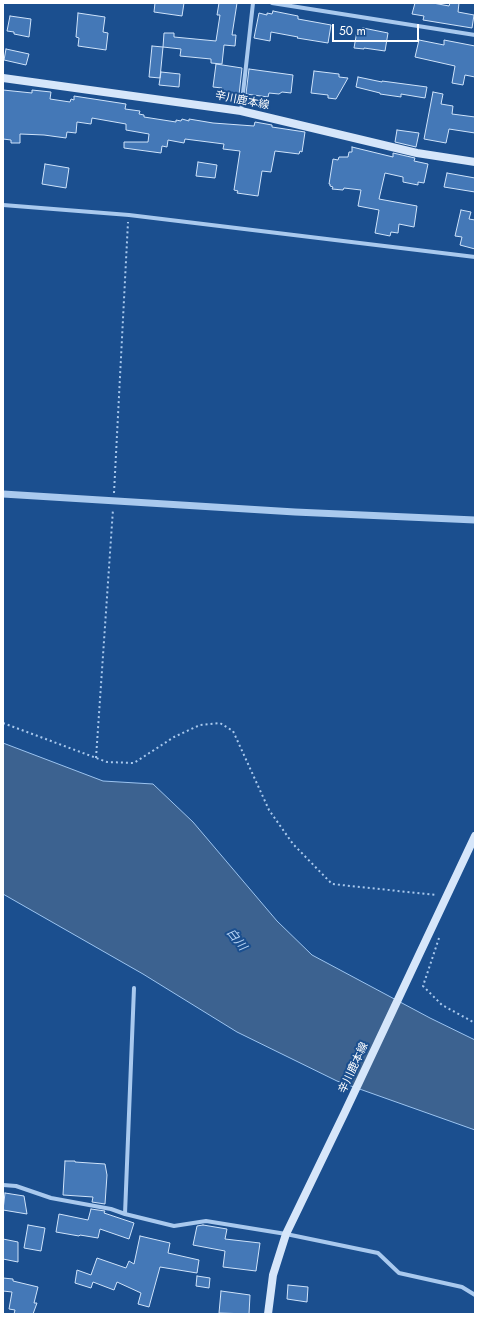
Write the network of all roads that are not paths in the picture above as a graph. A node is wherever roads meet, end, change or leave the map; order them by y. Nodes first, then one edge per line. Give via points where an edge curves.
1 (253, 3) edge
2 (272, 3) edge
3 (475, 36) edge
4 (3, 78) edge
5 (241, 111) junction
6 (475, 162) edge
7 (3, 205) edge
8 (475, 257) edge
9 (3, 494) edge
10 (475, 520) edge
11 (475, 836) edge
12 (134, 988) dead end
13 (3, 1185) edge
14 (124, 1214) junction
15 (286, 1234) junction
16 (475, 1295) edge
17 (268, 1314) edge

1 - 5 street
2 - 3 street
4 - 5 main road, 辛川鹿本線
5 - 6 main road, 辛川鹿本線 via 417,153
7 - 8 street via 129,215
9 - 10 street
11 - 15 main road, 辛川鹿本線
12 - 14 street
13 - 14 street via 16,1186 51,1198 111,1209
14 - 15 street via 174,1226 206,1221
15 - 16 street via 378,1253 399,1273 462,1287
15 - 17 main road, 辛川鹿本線 via 273,1275

